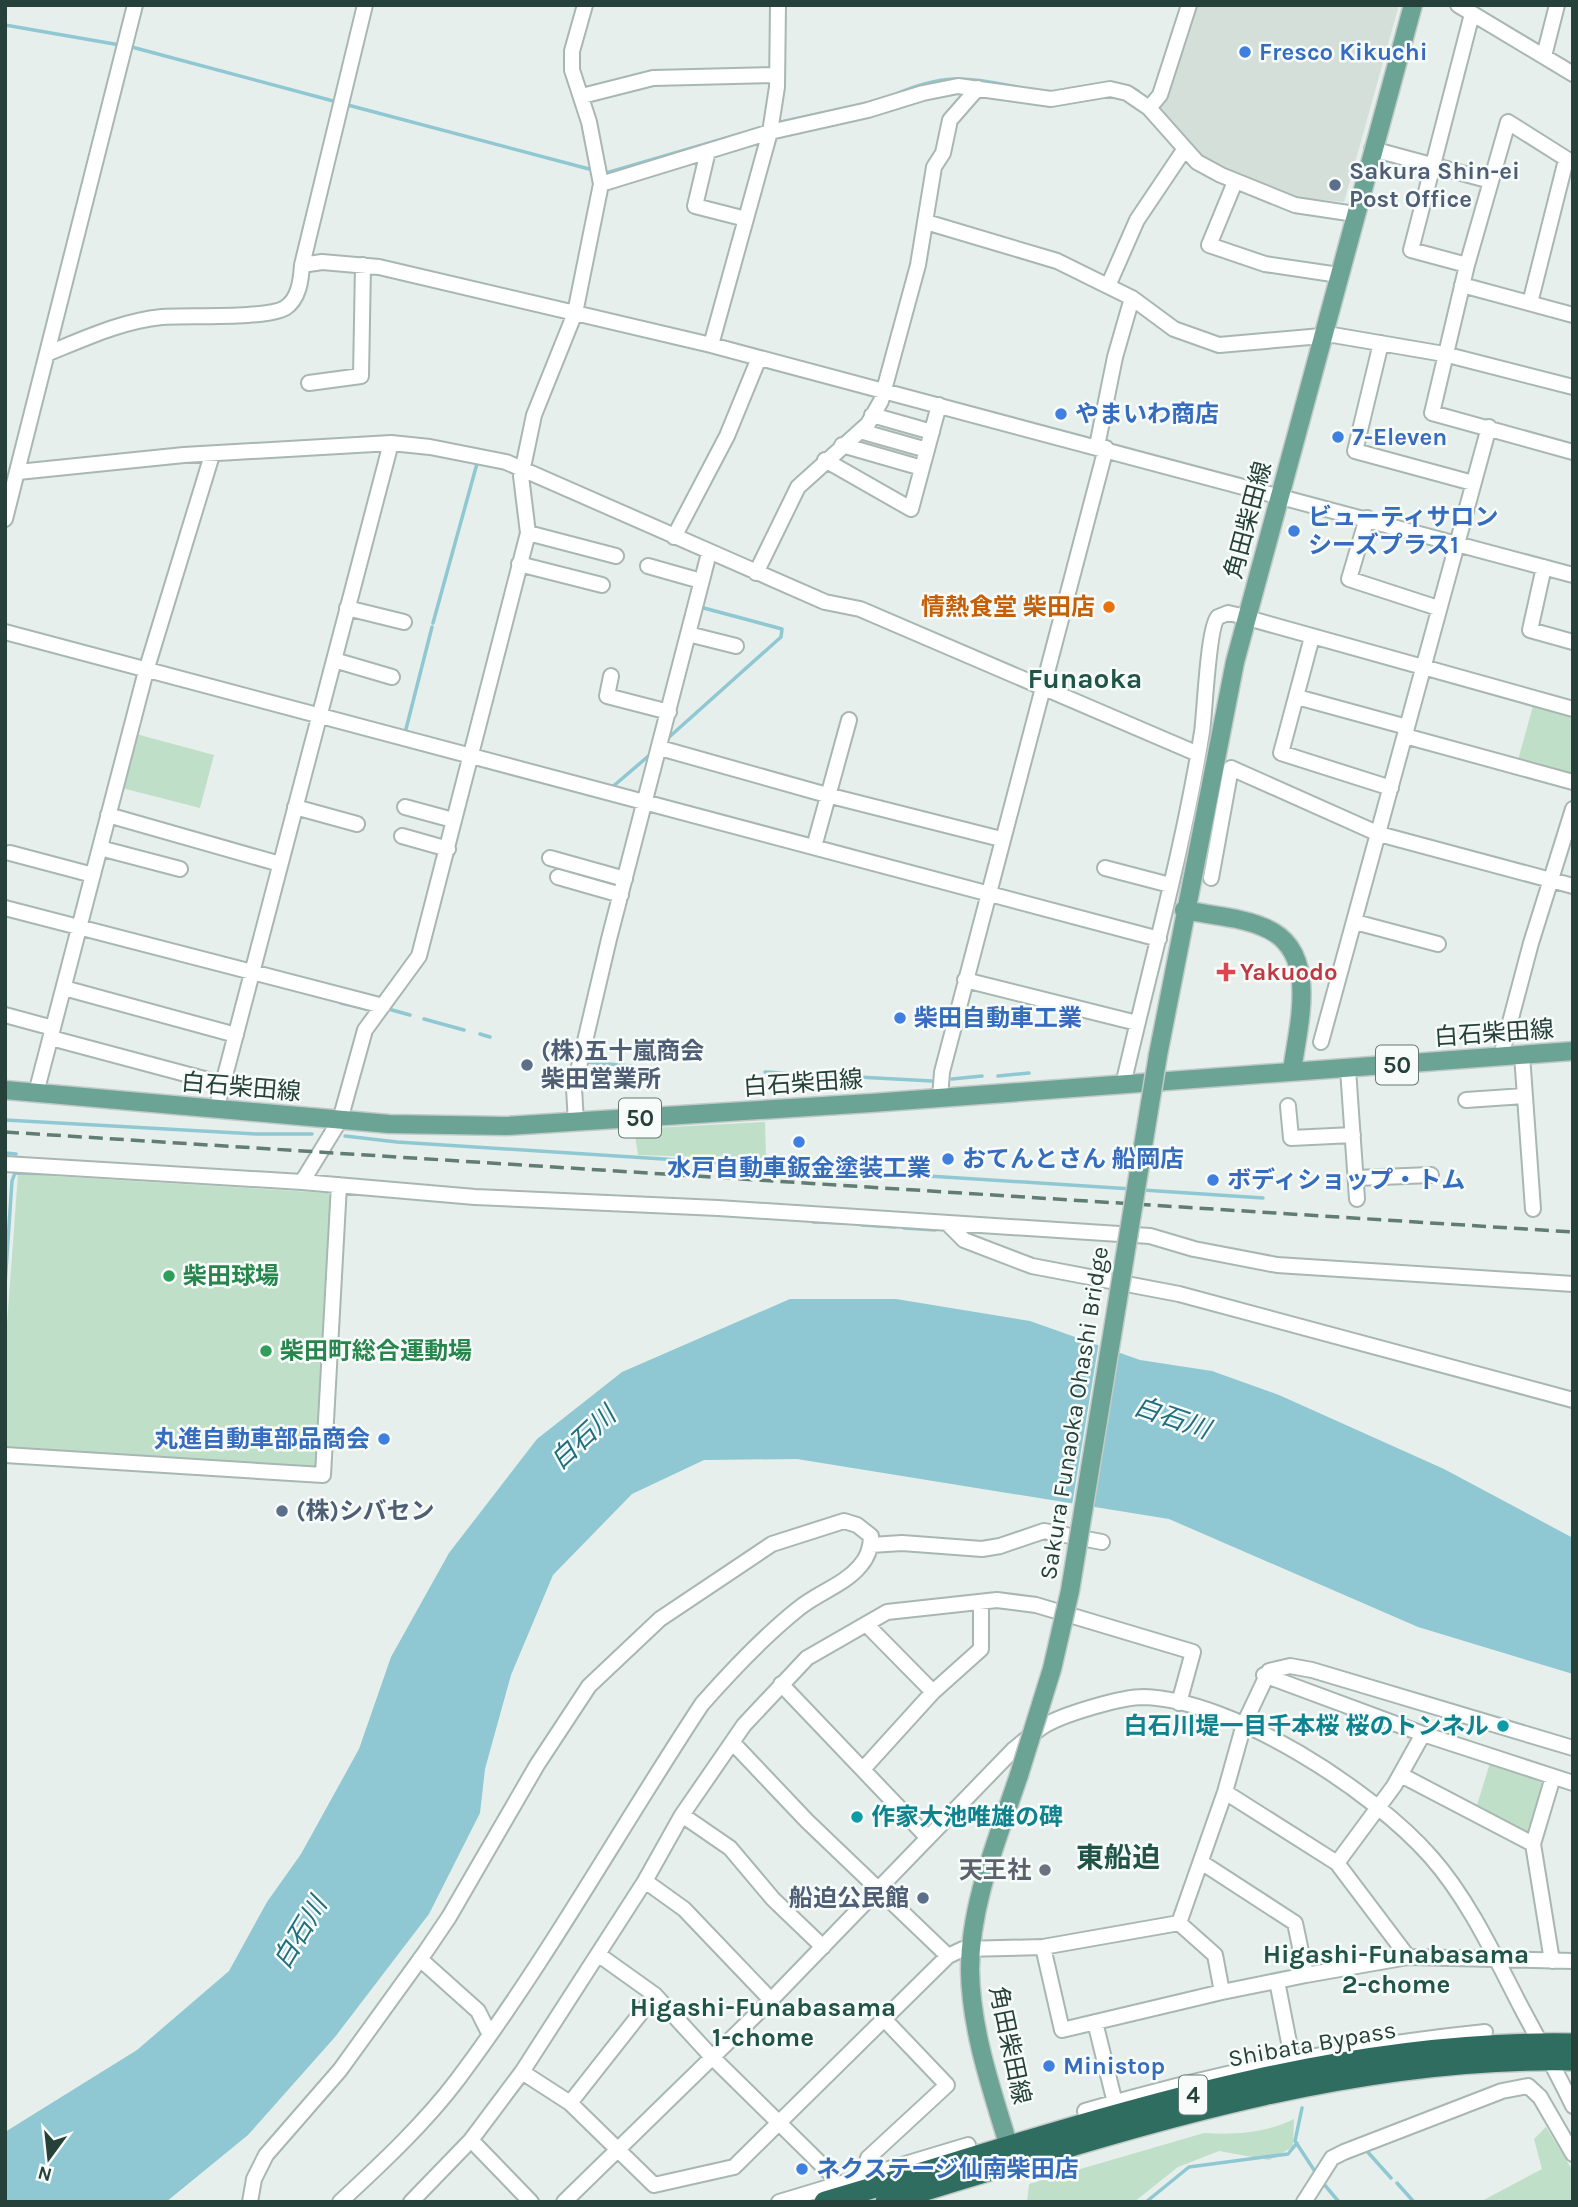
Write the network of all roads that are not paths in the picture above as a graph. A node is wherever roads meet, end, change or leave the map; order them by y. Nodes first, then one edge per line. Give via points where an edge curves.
1 (135, 5) edge
2 (365, 5) edge
3 (585, 5) edge
4 (778, 5) edge
5 (1189, 5) edge
6 (1413, 5) edge
7 (1458, 5) edge
8 (1557, 5) edge
9 (1472, 14) junction
10 (1544, 56) junction
11 (1573, 74) edge
12 (777, 75) junction
13 (978, 88) junction
14 (582, 96) junction
15 (1149, 108) junction
16 (770, 132) junction
17 (1372, 149) junction
18 (1184, 150) junction
19 (708, 151) junction
20 (1569, 162) edge
21 (1434, 166) junction
22 (1491, 181) junction
23 (1235, 182) junction
24 (601, 184) junction
25 (1355, 214) junction
26 (746, 219) junction
27 (926, 222) junction
28 (302, 265) junction
29 (363, 265) junction
30 (1467, 265) junction
31 (1339, 275) junction
32 (1462, 285) junction
33 (1108, 286) junction
34 (1132, 298) junction
35 (1530, 303) junction
36 (575, 313) junction
37 (1573, 315) edge
38 (1323, 334) junction
39 (1381, 343) junction
40 (711, 345) junction
41 (49, 354) junction
42 (1444, 354) junction
43 (759, 358) junction
44 (309, 383) dead end
45 (1573, 387) edge
46 (883, 392) junction
47 (939, 405) junction
48 (872, 415) junction
49 (1489, 427) junction
50 (860, 431) junction
51 (932, 432) junction
52 (391, 443) junction
53 (842, 445) junction
54 (1102, 447) junction
55 (927, 450) junction
56 (1573, 452) edge
57 (212, 455) junction
58 (825, 460) junction
59 (922, 468) junction
60 (525, 470) junction
61 (18, 472) junction
62 (1473, 483) junction
63 (1280, 495) junction
64 (1367, 518) junction
65 (5, 519) edge
66 (528, 533) junction
67 (674, 537) junction
68 (1458, 542) junction
69 (709, 553) junction
70 (616, 556) dead end
71 (519, 564) junction
72 (648, 565) dead end
73 (1544, 567) junction
74 (756, 573) junction
75 (1573, 576) edge
76 (701, 580) junction
77 (602, 585) dead end
78 (347, 608) junction
79 (1438, 608) junction
80 (1247, 618) junction
81 (404, 622) dead end
82 (5, 632) edge
83 (688, 634) junction
84 (1312, 637) junction
85 (1573, 642) edge
86 (736, 646) dead end
87 (334, 660) junction
88 (1423, 668) junction
89 (146, 671) junction
90 (611, 676) dead end
91 (392, 677) dead end
92 (1043, 686) junction
93 (1297, 697) junction
94 (1573, 709) edge
95 (669, 712) junction
96 (319, 716) junction
97 (849, 720) dead end
98 (1406, 732) junction
99 (660, 748) junction
100 (1198, 754) junction
101 (470, 757) junction
102 (1573, 782) edge
103 (1391, 788) junction
104 (827, 795) junction
105 (645, 803) junction
106 (295, 807) junction
107 (405, 807) dead end
108 (1573, 809) edge
109 (108, 815) junction
110 (453, 820) junction
111 (357, 824) dead end
112 (1379, 834) junction
113 (402, 836) dead end
114 (1002, 838) junction
115 (814, 847) junction
116 (100, 848) junction
117 (448, 849) junction
118 (10, 853) dead end
119 (550, 858) dead end
120 (280, 864) junction
121 (1105, 868) dead end
122 (180, 869) dead end
123 (93, 875) junction
124 (558, 877) dead end
125 (625, 878) junction
126 (1211, 878) dead end
127 (1551, 880) junction
128 (1170, 885) junction
129 (1573, 886) edge
130 (988, 893) junction
131 (621, 895) junction
132 (5, 908) edge
133 (1184, 910) junction
134 (1355, 922) junction
135 (80, 928) junction
136 (1159, 939) junction
137 (1438, 944) dead end
138 (253, 970) junction
139 (965, 980) junction
140 (64, 988) junction
141 (383, 1006) junction
142 (5, 1015) edge
143 (1137, 1023) junction
144 (52, 1033) junction
145 (236, 1035) junction
146 (1321, 1042) dead end
147 (1573, 1051) edge
148 (1158, 1055) joint
149 (1522, 1055) junction
150 (1501, 1056) junction
151 (1348, 1069) junction
152 (1292, 1071) junction
153 (223, 1084) junction
154 (1123, 1085) junction
155 (5, 1090) edge
156 (36, 1093) junction
157 (1524, 1096) junction
158 (940, 1098) junction
159 (1466, 1100) dead end
160 (1288, 1106) dead end
161 (216, 1110) junction
162 (340, 1120) junction
163 (576, 1123) junction
164 (1353, 1135) junction
165 (5, 1164) edge
166 (1431, 1175) dead end
167 (1356, 1178) junction
168 (302, 1182) junction
169 (339, 1185) junction
170 (1357, 1199) dead end
171 (1533, 1209) dead end
172 (949, 1225) junction
173 (1573, 1284) edge
174 (1573, 1400) edge
175 (5, 1455) edge
176 (1102, 1542) dead end
177 (871, 1545) junction
178 (981, 1604) junction
179 (866, 1624) junction
180 (1264, 1675) junction
181 (780, 1684) junction
182 (933, 1692) junction
183 (1179, 1703) junction
184 (1244, 1724) junction
185 (1423, 1734) junction
186 (733, 1743) junction
187 (1573, 1748) edge
188 (864, 1768) junction
189 (1019, 1775) joint
190 (1401, 1775) junction
191 (1553, 1777) junction
192 (1573, 1783) edge
193 (1225, 1792) junction
194 (1378, 1808) junction
195 (682, 1815) junction
196 (928, 1838) junction
197 (1533, 1844) junction
198 (1200, 1862) junction
199 (1337, 1863) junction
200 (645, 1881) junction
201 (879, 1889) junction
202 (1179, 1923) junction
203 (824, 1947) junction
204 (1042, 1947) junction
205 (971, 1949) junction
206 (598, 1955) junction
207 (948, 1956) junction
208 (1408, 1957) junction
209 (1495, 1958) junction
210 (420, 1959) junction
211 (1552, 1961) junction
212 (1573, 1961) edge
213 (1306, 1975) junction
214 (1276, 1981) junction
215 (1222, 1992) junction
216 (655, 1995) junction
217 (771, 2000) junction
218 (885, 2020) junction
219 (1095, 2022) junction
220 (1485, 2032) dead end
221 (489, 2033) junction
222 (1573, 2044) edge
223 (1413, 2046) junction
224 (1555, 2055) edge
225 (711, 2056) junction
226 (1292, 2058) junction
227 (522, 2073) junction
228 (570, 2104) junction
229 (1573, 2106) edge
230 (1117, 2109) junction
231 (1085, 2111) dead end
232 (780, 2121) junction
233 (471, 2140) junction
234 (968, 2145) dead end
235 (616, 2150) junction
236 (1573, 2154) edge
237 (1012, 2155) junction
238 (832, 2175) dead end
239 (864, 2183) junction
240 (250, 2202) edge
241 (340, 2202) edge
242 (411, 2202) edge
243 (531, 2202) edge
244 (564, 2202) edge
245 (779, 2202) edge
246 (825, 2202) edge
247 (886, 2202) edge
248 (1304, 2202) edge

1 - 41 street
2 - 28 street
3 - 14 street via 572,51 572,69
4 - 12 street
5 - 15 street via 1160,95
6 - 17 main road, 角田柴田線
7 - 9 street
8 - 10 street
9 - 10 street
9 - 21 street
10 - 11 street
12 - 14 street via 653,78
12 - 16 street
13 - 15 street via 1051,99 1110,89 1127,93
13 - 16 street via 958,86 923,93
13 - 27 street via 950,120 943,153 934,167
14 - 24 street
15 - 18 street
16 - 19 street
16 - 26 street
17 - 21 street
17 - 25 main road, 角田柴田線
18 - 23 street
18 - 33 street via 1137,220
19 - 24 street
19 - 26 street via 695,206
20 - 22 street via 1508,122
20 - 35 street
21 - 22 street
21 - 30 street via 1412,250
22 - 30 street
23 - 25 street via 1295,205
23 - 31 street via 1209,245 1265,264
24 - 36 street
25 - 31 main road, 角田柴田線
26 - 40 street
27 - 33 street via 1058,261
27 - 46 street
28 - 29 street
28 - 41 street via 295,295 277,311 150,319 104,330
29 - 36 street
29 - 44 street via 361,376
30 - 32 street
31 - 38 main road, 角田柴田線
32 - 35 street
32 - 42 street
33 - 34 street
34 - 38 street via 1174,328 1219,345
34 - 54 street via 1115,357
35 - 37 street
36 - 40 street
36 - 60 street via 534,415
38 - 39 street
38 - 63 main road, 角田柴田線
39 - 42 street
39 - 62 street via 1354,451
40 - 43 street
41 - 61 street
42 - 45 street
42 - 49 street via 1432,413
43 - 46 street
43 - 67 street via 727,436
46 - 47 street
46 - 48 street
47 - 51 street
47 - 54 street
48 - 50 street
48 - 51 street
49 - 56 street
49 - 62 street
50 - 53 street
50 - 55 street
51 - 55 street
52 - 57 street
52 - 60 street via 480,455
52 - 78 street
53 - 58 street
53 - 59 street
54 - 63 street
54 - 92 street
55 - 59 street
57 - 61 street
57 - 89 street
58 - 59 street via 911,509
58 - 74 street via 798,487
60 - 66 street
60 - 67 street
61 - 65 street
62 - 68 street
63 - 64 street
63 - 80 main road, 角田柴田線
64 - 68 street
64 - 79 street via 1349,579
66 - 70 street
66 - 71 street
67 - 69 street
68 - 73 street
68 - 79 street
69 - 74 street
69 - 76 street
71 - 77 street
71 - 101 street
72 - 76 street
73 - 75 street
73 - 85 street via 1530,630
74 - 92 street via 825,602 860,610
76 - 83 street
78 - 81 street
78 - 87 street
79 - 88 street
80 - 84 street
80 - 100 street via 1228,613 1214,621
80 - 133 main road, 角田柴田線
82 - 89 street
83 - 86 street
83 - 95 street
84 - 88 street
84 - 93 street
87 - 91 street
87 - 96 street
88 - 94 street
88 - 98 street
89 - 96 street
89 - 109 street
90 - 95 street via 607,696
92 - 100 street
92 - 114 street
93 - 98 street
93 - 103 street via 1281,753
95 - 99 street
96 - 101 street
96 - 106 street
97 - 104 street
98 - 102 street
98 - 103 street
99 - 104 street
99 - 105 street
100 - 128 street
101 - 105 street
101 - 110 street
103 - 112 street
104 - 114 street
104 - 115 street
105 - 115 street
105 - 125 street
106 - 111 street
106 - 120 street
107 - 110 street
108 - 127 street
109 - 116 street
109 - 120 street
110 - 117 street
112 - 126 street via 1231,768
112 - 127 street
112 - 134 street
113 - 117 street
114 - 130 street
115 - 130 street
116 - 122 street
116 - 123 street
117 - 141 street via 419,956
118 - 123 street
119 - 125 street
120 - 138 street
121 - 128 street
123 - 135 street
124 - 131 street
125 - 131 street
127 - 129 street
127 - 150 street
128 - 136 street
130 - 136 street
130 - 139 street
131 - 163 street via 574,1088
132 - 135 street
133 - 148 main road, 角田柴田線
133 - 152 main road via 1262,926 1291,946 1301,975
134 - 137 street
134 - 146 street
135 - 138 street
135 - 140 street
136 - 143 street
138 - 141 street
138 - 145 street
139 - 143 street
139 - 158 street
140 - 144 street
140 - 145 street
141 - 162 street via 365,1030
142 - 144 street
143 - 154 street
144 - 153 street
144 - 156 street
145 - 153 street
147 - 149 main road, 白石柴田線 / 50
148 - 189 main road, Sakura Funaoka Ohashi Bridge, bridge via 1070,1591
149 - 150 main road, 白石柴田線 / 50
149 - 157 street
150 - 151 main road, 白石柴田線 / 50
151 - 152 main road, 白石柴田線 / 50
151 - 164 street
152 - 154 main road, 白石柴田線 / 50
153 - 161 street
154 - 158 main road, 白石柴田線 / 50
155 - 156 main road, 50
156 - 161 main road, 白石柴田線 / 50
157 - 159 street
157 - 171 street
158 - 163 main road, 白石柴田線 / 50
160 - 164 street via 1291,1138
161 - 162 main road, 白石柴田線 / 50
162 - 163 main road, 白石柴田線 / 50 via 439,1126
162 - 168 street
164 - 167 street
165 - 168 street
166 - 167 street
167 - 170 street
168 - 169 street
169 - 172 street
169 - 175 street via 323,1475
172 - 173 street via 1150,1236 1277,1265
172 - 174 street via 972,1244 1032,1266 1179,1294
176 - 177 street via 1044,1531 982,1549
177 - 210 street via 866,1530 844,1521 772,1544 706,1586 624,1650 589,1686 566,1720
177 - 221 street via 849,1577 801,1606 702,1704 583,1898
178 - 179 street via 887,1612
178 - 182 street via 981,1649
178 - 183 street via 997,1600 1036,1605 1193,1651
179 - 181 street via 807,1658
179 - 182 street
180 - 184 street
180 - 185 street
180 - 187 street via 1280,1667 1312,1670
181 - 186 street
181 - 188 street
182 - 188 street
183 - 184 street
183 - 196 street via 1128,1699 1046,1725 1013,1750
184 - 193 street
184 - 194 street
185 - 190 street
185 - 191 street
186 - 195 street
186 - 201 street
188 - 196 street
189 - 205 main road, 角田柴田線 via 984,1884
190 - 194 street
190 - 197 street
191 - 192 street
191 - 197 street
193 - 198 street
193 - 199 street
194 - 199 street
194 - 209 street via 1432,1858
195 - 200 street
195 - 203 street via 730,1848
196 - 201 street
197 - 211 street
198 - 202 street
198 - 213 street via 1295,1923
199 - 208 street
200 - 206 street
200 - 217 street via 684,1909
201 - 203 street
201 - 207 street
202 - 204 street
202 - 215 street via 1215,1955
203 - 217 street
204 - 205 street
204 - 219 street via 1062,2030
205 - 207 street
205 - 237 main road, 角田柴田線 via 975,2021
206 - 216 street
206 - 227 street
207 - 218 street
208 - 209 street
208 - 213 street
209 - 211 street
209 - 224 street
210 - 221 street via 478,2011
210 - 240 street via 340,2070 266,2155 254,2179
211 - 212 street
213 - 214 street
214 - 215 street
214 - 226 street
215 - 219 street
216 - 225 street
216 - 228 street
217 - 225 street
218 - 232 street
218 - 239 street via 947,2085 869,2158
219 - 230 street
220 - 223 street
221 - 241 street via 457,2080
222 - 224 highway, Shibata Bypass / 4
223 - 224 highway, Shibata Bypass / 4
223 - 226 street
223 - 230 highway, Shibata Bypass / 4
224 - 229 street
224 - 237 highway, Shibata Bypass / 4 via 1426,2068 1292,2089
225 - 232 street
225 - 235 street
226 - 230 street
227 - 228 street
227 - 233 street
228 - 235 street
230 - 231 street
230 - 237 highway, Shibata Bypass / 4
232 - 235 street via 734,2166 654,2185
232 - 238 street
233 - 242 street
233 - 243 street
234 - 239 street
235 - 244 street
236 - 248 street via 1541,2097 1528,2086 1502,2091 1343,2152 1332,2158
237 - 239 highway, Shibata Bypass / 4
237 - 247 highway, Shibata Bypass / 4
239 - 245 street
239 - 246 highway, Shibata Bypass / 4

